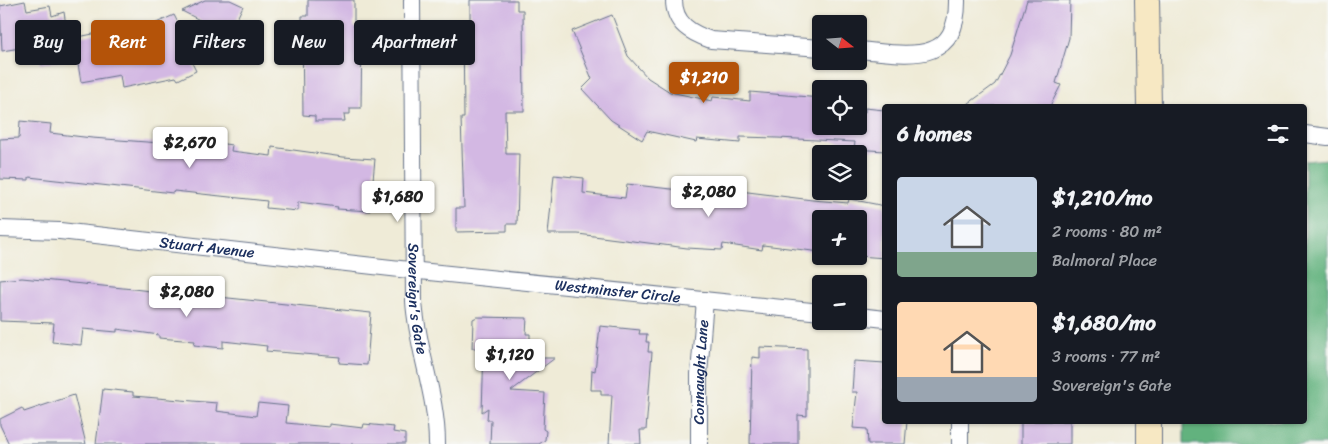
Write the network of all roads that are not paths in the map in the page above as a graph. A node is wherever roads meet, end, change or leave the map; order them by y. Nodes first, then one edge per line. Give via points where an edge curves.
1 (412, 0) edge
2 (674, 0) edge
3 (957, 0) edge
4 (1147, 0) edge
5 (812, 47) edge
6 (868, 51) edge
7 (1149, 104) edge
8 (1307, 134) edge
9 (1328, 137) edge
10 (0, 229) edge
11 (414, 269) junction
12 (705, 300) junction
13 (812, 311) edge
14 (867, 317) edge
15 (882, 318) edge
16 (960, 424) edge
17 (1149, 424) edge
18 (437, 444) edge
19 (699, 444) edge
20 (960, 444) edge
21 (1150, 444) edge

1 - 11 street, Sovereign's Gate
2 - 5 street via 682,25 698,36 711,40
3 - 6 street via 954,27 939,48 910,54
4 - 7 main road
8 - 9 street
10 - 11 street, Stuart Avenue via 60,231
11 - 12 street, Westminster Circle
11 - 18 street, Sovereign's Gate via 415,319 434,404
12 - 13 street, Westminster Circle
12 - 19 street, Connaught Lane via 699,374
14 - 15 street
16 - 20 street
17 - 21 main road

